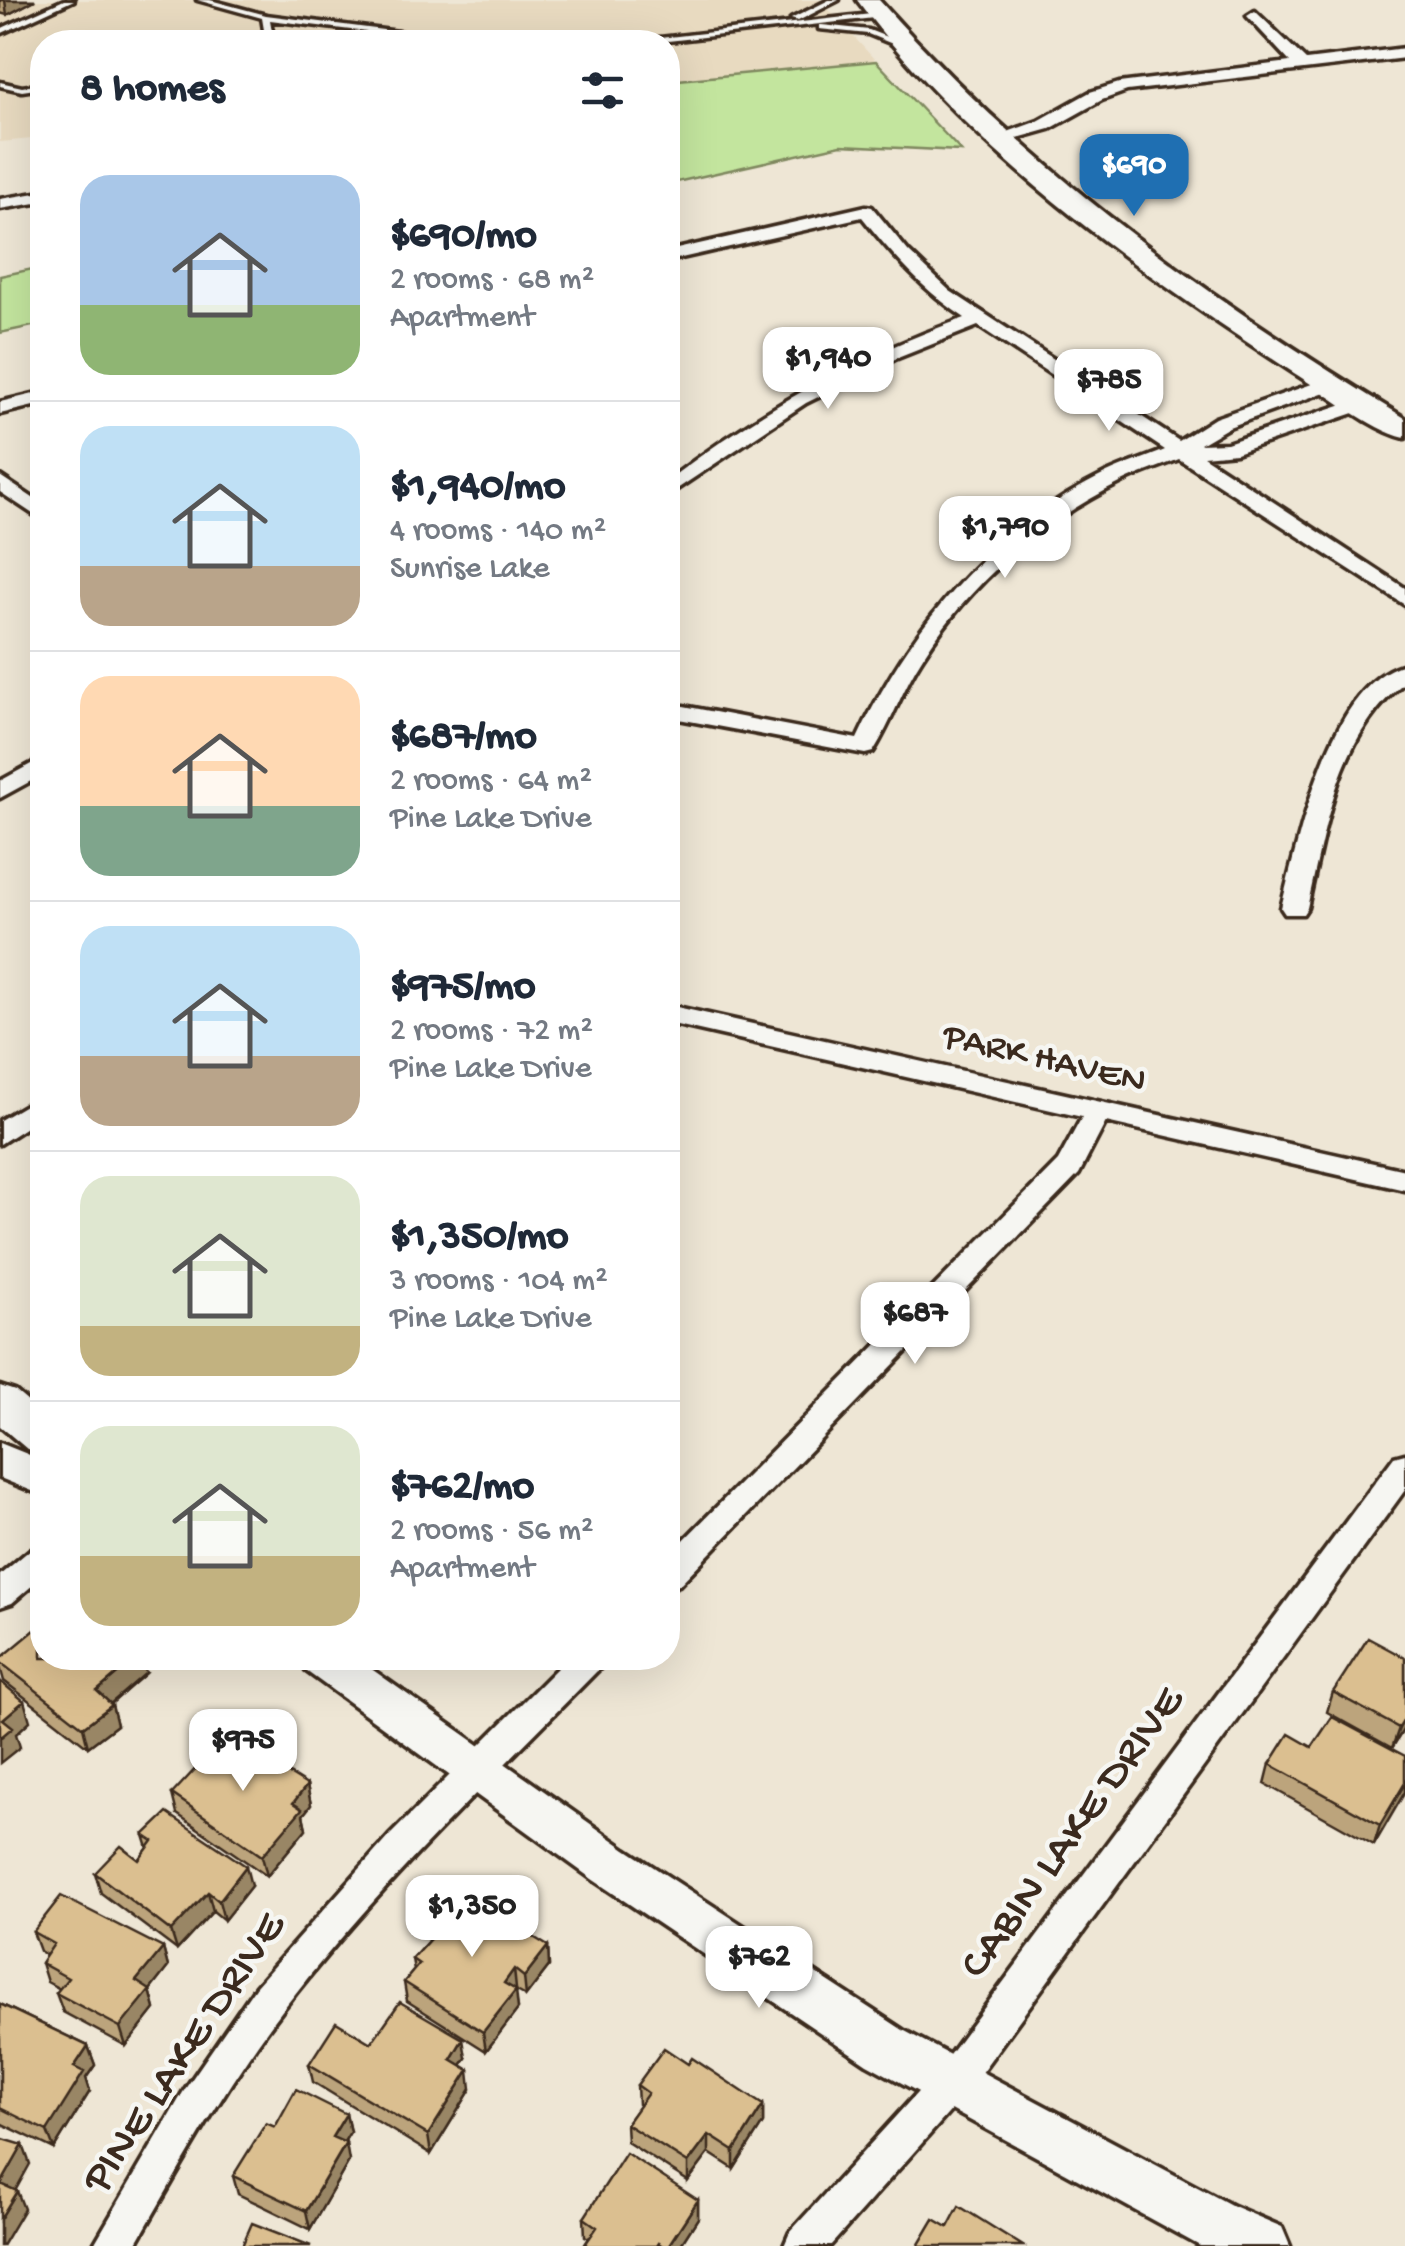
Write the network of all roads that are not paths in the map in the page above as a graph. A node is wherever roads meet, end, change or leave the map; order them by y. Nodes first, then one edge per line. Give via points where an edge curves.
1 (70, 0) edge
2 (200, 0) edge
3 (834, 0) edge
4 (874, 7) edge
5 (266, 16) junction
6 (1255, 16) dead end
7 (766, 28) junction
8 (268, 30) edge
9 (374, 30) edge
10 (0, 32) edge
11 (680, 38) edge
12 (909, 47) junction
13 (1405, 52) edge
14 (1300, 63) junction
15 (0, 84) edge
16 (30, 88) edge
17 (996, 139) junction
18 (30, 198) edge
19 (0, 204) edge
20 (680, 253) edge
21 (980, 319) junction
22 (1329, 384) junction
23 (30, 401) edge
24 (1362, 404) junction
25 (0, 408) edge
26 (1246, 414) junction
27 (1405, 430) edge
28 (1276, 434) junction
29 (1180, 451) junction
30 (680, 479) edge
31 (0, 482) edge
32 (30, 505) edge
33 (1405, 598) edge
34 (1405, 671) edge
35 (680, 712) edge
36 (30, 771) edge
37 (0, 790) edge
38 (1294, 908) dead end
39 (680, 1024) edge
40 (1098, 1112) junction
41 (30, 1113) edge
42 (0, 1134) edge
43 (1405, 1180) edge
44 (0, 1402) edge
45 (30, 1427) edge
46 (0, 1460) edge
47 (1405, 1466) edge
48 (30, 1473) edge
49 (680, 1564) edge
50 (30, 1568) edge
51 (0, 1594) edge
52 (339, 1670) edge
53 (576, 1670) edge
54 (476, 1766) junction
55 (951, 2082) junction
56 (113, 2246) edge
57 (804, 2246) edge
58 (1263, 2246) edge

1 - 10 lane
2 - 5 lane
3 - 7 lane
4 - 7 lane
4 - 12 street
5 - 8 lane
5 - 9 lane
6 - 14 street
7 - 11 lane
7 - 12 lane via 869,32
12 - 17 street
13 - 14 street
14 - 17 street via 1125,86
15 - 16 lane
17 - 22 street via 1108,234
18 - 19 street
20 - 21 street via 866,211 925,279
21 - 29 street
21 - 30 street via 812,392
22 - 24 street
22 - 26 street
23 - 25 street
24 - 27 street
24 - 28 street
26 - 28 street
26 - 29 street via 1204,430
28 - 29 street via 1229,449
29 - 33 street
29 - 35 street via 1110,480 988,562 906,661 865,747
31 - 32 street
34 - 38 street via 1370,698 1344,734
36 - 37 street
39 - 40 street, PARK HAVEN
40 - 43 street, PARK HAVEN
40 - 49 street via 1069,1168
41 - 42 street
44 - 45 street
46 - 48 street
47 - 55 street, CABIN LAKE DRIVE
50 - 51 street
52 - 54 street
53 - 54 street, PINE LAKE DRIVE
54 - 55 street via 885,2047
54 - 56 street, PINE LAKE DRIVE via 293,1968 198,2104
55 - 57 street, CABIN LAKE DRIVE
55 - 58 street

